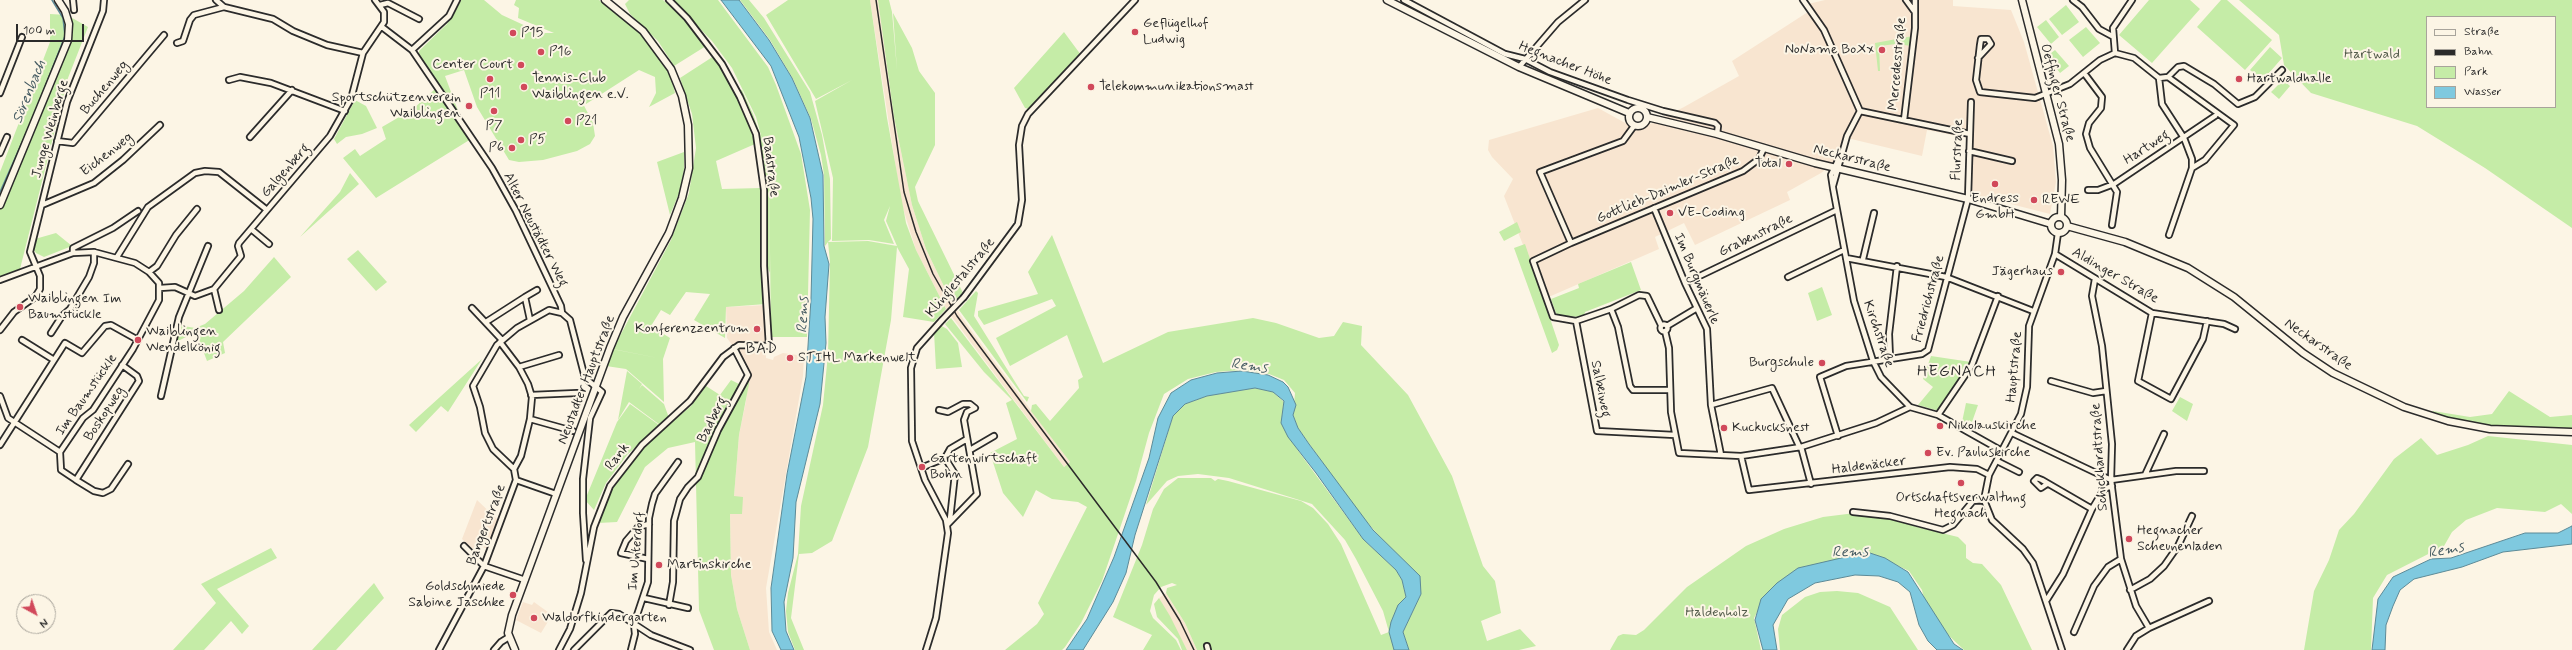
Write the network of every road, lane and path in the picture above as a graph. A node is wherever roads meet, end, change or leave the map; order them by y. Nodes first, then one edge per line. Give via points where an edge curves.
1 (58, 0) edge
2 (73, 0) edge
3 (104, 0) edge
4 (216, 0) edge
5 (374, 0) edge
6 (457, 0) edge
7 (605, 0) edge
8 (670, 0) edge
9 (1135, 0) edge
10 (1388, 0) edge
11 (1404, 0) edge
12 (1585, 0) edge
13 (1802, 0) edge
14 (1906, 0) edge
15 (1915, 0) edge
16 (2022, 0) edge
17 (2072, 0) edge
18 (2132, 0) edge
19 (380, 5) junction
20 (224, 7) junction
21 (74, 10) dead end
22 (1914, 11) junction
23 (419, 19) dead end
24 (382, 26) junction
25 (164, 35) dead end
26 (2112, 36) junction
27 (22, 37) dead end
28 (177, 43) dead end
29 (412, 50) junction
30 (363, 53) junction
31 (2115, 53) junction
32 (1978, 58) dead end
33 (1525, 59) junction
34 (1519, 67) junction
35 (2282, 70) dead end
36 (2084, 73) junction
37 (2168, 77) junction
38 (2158, 78) junction
39 (229, 80) dead end
40 (2, 83) edge
41 (292, 90) junction
42 (0, 93) edge
43 (2047, 94) junction
44 (1971, 102) dead end
45 (345, 111) junction
46 (1860, 111) junction
47 (1629, 113) junction
48 (2215, 116) dead end
49 (1647, 117) junction
50 (1904, 120) junction
51 (160, 125) dead end
52 (1634, 126) junction
53 (1717, 134) junction
54 (1970, 134) junction
55 (7, 137) dead end
56 (250, 138) dead end
57 (2184, 138) junction
58 (57, 141) junction
59 (1764, 148) junction
60 (1969, 151) junction
61 (0, 152) edge
62 (2012, 161) dead end
63 (1837, 167) junction
64 (2192, 168) junction
65 (2114, 184) junction
66 (2088, 190) dead end
67 (1968, 199) junction
68 (0, 205) edge
69 (42, 205) junction
70 (1654, 208) junction
71 (197, 209) dead end
72 (267, 210) junction
73 (1836, 210) junction
74 (138, 211) dead end
75 (1874, 213) dead end
76 (130, 217) junction
77 (2061, 217) junction
78 (139, 221) junction
79 (2051, 224) junction
80 (2112, 225) dead end
81 (2067, 226) junction
82 (251, 229) junction
83 (2058, 233) junction
84 (2169, 235) dead end
85 (1571, 243) junction
86 (269, 244) dead end
87 (208, 246) dead end
88 (1844, 250) junction
89 (94, 252) junction
90 (73, 253) junction
91 (2054, 254) junction
92 (117, 257) junction
93 (1846, 258) junction
94 (1863, 259) junction
95 (36, 265) junction
96 (1897, 266) junction
97 (149, 272) junction
98 (1788, 277) dead end
99 (1946, 277) junction
100 (2094, 279) junction
101 (0, 280) edge
102 (1685, 283) junction
103 (160, 288) junction
104 (214, 289) junction
105 (536, 290) dead end
106 (187, 293) junction
107 (1998, 296) junction
108 (525, 297) junction
109 (472, 308) dead end
110 (1697, 308) junction
111 (1611, 309) junction
112 (219, 310) dead end
113 (2033, 311) junction
114 (562, 313) junction
115 (2152, 313) junction
116 (530, 320) junction
117 (2207, 320) junction
118 (1576, 321) junction
119 (486, 322) junction
120 (1666, 329) junction
121 (2234, 329) dead end
122 (0, 330) edge
123 (51, 333) dead end
124 (22, 340) dead end
125 (138, 340) junction
126 (501, 341) junction
127 (734, 348) junction
128 (559, 355) dead end
129 (1890, 358) junction
130 (54, 360) junction
131 (1873, 361) junction
132 (122, 365) junction
133 (518, 367) junction
134 (2051, 381) dead end
135 (595, 386) junction
136 (1669, 390) junction
137 (2106, 391) junction
138 (577, 393) dead end
139 (531, 395) junction
140 (0, 396) edge
141 (161, 396) dead end
142 (1711, 405) junction
143 (1910, 407) junction
144 (939, 410) dead end
145 (1938, 415) junction
146 (530, 419) junction
147 (14, 424) junction
148 (573, 431) dead end
149 (2572, 432) edge
150 (2012, 433) junction
151 (2164, 434) dead end
152 (1676, 435) junction
153 (994, 436) dead end
154 (1838, 436) junction
155 (967, 439) junction
156 (0, 445) edge
157 (1800, 446) junction
158 (970, 450) junction
159 (2002, 451) junction
160 (60, 452) junction
161 (1721, 455) junction
162 (1741, 456) junction
163 (945, 458) junction
164 (1997, 461) junction
165 (678, 462) dead end
166 (128, 464) dead end
167 (921, 468) junction
168 (514, 469) junction
169 (2204, 471) dead end
170 (2019, 472) dead end
171 (1989, 475) junction
172 (2145, 475) junction
173 (76, 480) junction
174 (516, 480) junction
175 (2111, 480) junction
176 (1811, 484) junction
177 (2047, 484) dead end
178 (2112, 486) junction
179 (556, 494) junction
180 (1984, 500) junction
181 (2092, 509) junction
182 (1853, 512) dead end
183 (2192, 516) dead end
184 (950, 519) junction
185 (649, 524) junction
186 (947, 525) junction
187 (464, 546) dead end
188 (648, 559) junction
189 (2121, 559) junction
190 (587, 565) junction
191 (484, 566) junction
192 (525, 580) junction
193 (2130, 590) junction
194 (644, 598) junction
195 (2046, 601) junction
196 (2209, 601) dead end
197 (669, 605) junction
198 (688, 608) dead end
199 (634, 624) junction
200 (2149, 628) junction
201 (2074, 632) dead end
202 (509, 637) junction
203 (439, 650) edge
204 (494, 650) edge
205 (515, 650) edge
206 (559, 650) edge
207 (574, 650) edge
208 (631, 650) edge
209 (690, 650) edge
210 (926, 650) edge
211 (2062, 650) edge
212 (2127, 650) edge

1 - 68 main road via 69,24 68,40
2 - 21 street
3 - 58 street, Junge Weinberge via 103,11 67,102
4 - 20 street
5 - 19 street
6 - 29 street via 449,16
7 - 135 main road, Neustadter Hauptstraße via 632,20 651,40 671,69 682,96 688,125 690,155 682,198 669,233 623,317
8 - 127 street, Badstraße via 722,64 756,134 764,190 764,266 769,346 747,344
9 - 167 street, Klinglestalstraße, bridge via 1028,114 1022,126 1019,145 1022,200 1018,224 964,297 921,342 912,360 910,431
10 - 34 main road, Hegnacher Höhe
11 - 33 street, Hegnacher Höhe via 1505,54
12 - 33 street via 1558,22
13 - 46 street via 1824,32
14 - 22 street, Mercedesstraße
15 - 22 street, Mercedesstraße
16 - 43 main road, Oeffinger Straße
17 - 26 street via 2082,7 2099,29
18 - 26 street via 2115,23
19 - 23 street via 388,3
19 - 24 street via 384,16
20 - 28 street via 194,15 183,41
20 - 30 street via 273,19 293,31 327,45
22 - 50 street, Mercedesstraße via 1915,28
24 - 29 street, Alter Neustädter Weg
24 - 30 street, Galgenberg
25 - 58 street, Buchenweg via 73,143
26 - 31 street
27 - 40 street
29 - 114 street, Alter Neustädter Weg via 492,168 516,211
30 - 45 street, Galgenberg via 352,96
31 - 36 street via 2100,60
31 - 38 street via 2134,58
32 - 43 street via 1976,80 1980,92 2035,98
33 - 34 street
33 - 53 street, Hegnacher Höhe via 1550,72 1628,100 1715,123 1718,126
34 - 47 main road, Hegnacher Höhe
35 - 37 street via 2255,97 2241,104 2184,66
36 - 43 street via 2070,84
36 - 65 street via 2100,92 2103,102 2088,126 2088,142
37 - 38 street
37 - 64 street via 2234,125 2205,160
38 - 57 street via 2162,104
39 - 41 street via 240,77
40 - 42 street
41 - 45 street
41 - 56 street
43 - 77 main road, Oeffinger Straße via 2059,144 2062,180
44 - 54 street, Flurstraße
45 - 72 street, Galgenberg via 330,136
46 - 50 street
46 - 63 street, Kirchstraße
47 - 49 main road via 1638,108 1645,112
47 - 52 main road via 1629,121
48 - 57 street, Hartweg
49 - 52 main road via 1643,124
49 - 53 main road, Neckarstraße
50 - 54 street
51 - 69 street, Eichenweg via 94,183
52 - 85 street via 1623,141 1540,172
53 - 59 main road, Neckarstraße
54 - 60 street, Flurstraße
55 - 61 street
57 - 64 street via 2190,151
57 - 65 street, Hartweg
58 - 69 street, Junge Weinberge
59 - 63 main road, Neckarstraße
59 - 70 street, Gottlieb-Daimler-Straße via 1759,159 1748,168
60 - 62 street
60 - 67 street, Flurstraße
63 - 67 main road, Neckarstraße
63 - 73 street, Kirchstraße via 1832,188
64 - 84 street
65 - 66 street, Hartweg via 2098,190
65 - 80 street via 2118,199
67 - 79 main road, Neckarstraße
67 - 99 street, Friedrichstraße
69 - 95 street, Junge Weinberge via 30,252
70 - 85 street, Gottlieb-Daimler-Straße
70 - 102 street, Im Burgmäuerle
71 - 97 street via 176,235 158,266
72 - 78 street, Galgenberg via 219,172 205,171 195,174 148,207
72 - 82 street
73 - 88 street, Kirchstraße
73 - 102 street, Grabenstraße
74 - 76 street
75 - 94 street
76 - 78 street
76 - 90 street via 74,248
77 - 79 main road via 2055,218
77 - 81 main road via 2066,220
78 - 92 street, Galgenberg
79 - 83 main road via 2053,230
81 - 83 main road
81 - 149 main road, Neckarstraße via 2125,242 2188,268 2234,297 2333,373 2404,407 2448,421 2490,429
82 - 86 street
82 - 104 street via 238,246 241,256
83 - 91 street, Hauptstraße
85 - 118 street, Gottlieb-Daimler-Straße via 1533,261 1553,316
87 - 106 street
88 - 93 street, Kirchstraße
88 - 98 street
89 - 90 street
89 - 92 street
89 - 123 street via 90,277
90 - 95 street
91 - 100 street, Aldinger Straße
91 - 113 street, Hauptstraße
92 - 97 street
93 - 94 street
93 - 131 street, Kirchstraße via 1854,301
94 - 96 street
95 - 101 street
95 - 122 street via 40,276 38,294 14,312
96 - 99 street
96 - 129 street via 1889,334
97 - 103 street via 156,278
99 - 107 street
99 - 129 street, Friedrichstraße via 1928,350 1922,354
100 - 115 street, Aldinger Straße
100 - 137 street, Schickhardtstraße via 2092,296 2102,346
102 - 110 street, Im Burgmäuerle
103 - 106 street via 175,287
103 - 125 street, Im Baumstückle via 159,300
104 - 106 street via 200,296
104 - 112 street
105 - 108 street
106 - 141 street via 172,341
107 - 113 street
107 - 145 street via 1972,365
108 - 116 street
108 - 119 street
109 - 119 street
110 - 120 street
110 - 142 street, Im Burgmäuerle via 1707,329
111 - 118 street
111 - 120 street via 1639,296 1647,296 1661,330
111 - 136 street via 1618,328 1630,386 1633,390
113 - 150 street, Hauptstraße via 2029,326 2025,397 2021,414
114 - 116 street via 549,310
114 - 135 street, Alter Neustädter Weg via 572,325 585,378
115 - 117 street, Aldinger Straße
115 - 117 street via 2138,381 2171,399 2204,339
116 - 126 street
117 - 121 street, Aldinger Straße
118 - 152 street, Salbeiweg via 1597,431
119 - 126 street
120 - 136 street
124 - 130 street
125 - 130 street via 111,325 105,326 82,353 65,343
125 - 132 street, Im Baumstückle
126 - 133 street
126 - 168 street, Bangertstraße via 494,348 473,386 485,433 493,449
127 - 190 street, Rank via 723,357 683,409 642,445 610,486 594,527
127 - 197 street, Badberg via 748,375 718,430 698,477 680,499 674,521 673,582
128 - 133 street
129 - 131 street, Friedrichstraße
130 - 147 street
131 - 143 street, Kirchstraße via 1885,382
131 - 154 street, Friedrichstraße via 1846,366 1820,377
132 - 160 street, Im Baumstückle via 93,410 83,418
132 - 173 street, Boskopweg via 140,381
133 - 139 street
134 - 137 street via 2093,393
135 - 179 main road, Neustadter Hauptstraße
135 - 190 street via 602,395 590,418 583,479 582,512
136 - 152 street
137 - 175 street, Schickhardtstraße via 2112,444
138 - 139 street
139 - 146 street
140 - 147 street, Im Baumstückle via 5,413
142 - 157 street via 1772,388
142 - 161 street, Im Burgmäuerle
143 - 145 street, Kirchstraße
143 - 154 street via 1876,423
144 - 155 street via 948,412 963,404 970,404 975,408 967,412 964,420
145 - 159 street, Kirchstraße
146 - 148 street
146 - 168 street via 521,456
147 - 156 street
147 - 160 street, Im Baumstückle
150 - 159 street, Hauptstraße
150 - 175 street
151 - 172 street
152 - 161 street via 1679,453
153 - 158 street
154 - 157 street
155 - 158 street
155 - 163 street via 950,449
157 - 162 street
157 - 176 street
158 - 184 street via 977,494
159 - 164 street, Hauptstraße
160 - 173 street via 61,470
161 - 162 street
162 - 176 street, Haldenäcker via 1749,490
163 - 167 street
163 - 184 street via 955,474
164 - 170 street via 2014,467
164 - 171 street, Hauptstraße
165 - 185 street, Im Unterdorf via 656,494
166 - 173 street via 111,489 103,493 94,491
167 - 186 street, Klinglestalstraße
168 - 174 street, Bangertstraße
169 - 172 street
171 - 176 street, Haldenäcker via 1977,469 1950,468
171 - 180 street, Hauptstraße
172 - 175 street
174 - 179 street
174 - 191 street, Bangertstraße
175 - 178 street, Schickhardtstraße
177 - 181 street
178 - 181 street via 2104,489
178 - 189 street, Schickhardtstraße
179 - 192 main road, Neustadter Hauptstraße
180 - 182 street via 1973,501 1953,525 1943,530 1890,516
180 - 195 street via 1992,520 2023,550 2033,564
181 - 195 street via 2063,574
183 - 193 street via 2178,546 2164,566 2150,579
184 - 186 street
185 - 188 street, Im Unterdorf
185 - 188 street via 638,527 626,541 622,554
186 - 210 street via 936,618
187 - 191 street
188 - 194 street, Im Unterdorf via 648,582
189 - 193 street, Schickhardtstraße
189 - 201 street via 2108,567 2094,586
190 - 206 street, Rank via 570,629
191 - 192 street
191 - 203 street, Bangertstraße
192 - 202 main road, Neustadter Hauptstraße via 510,623
193 - 200 street, Schickhardtstraße
194 - 197 street
194 - 199 street, Im Unterdorf
195 - 211 street
196 - 200 street
197 - 198 street
199 - 207 street via 615,613 606,615
199 - 208 street, Im Unterdorf via 635,634
199 - 209 street via 651,635
200 - 212 street via 2136,636
202 - 204 street via 500,642
202 - 205 main road

